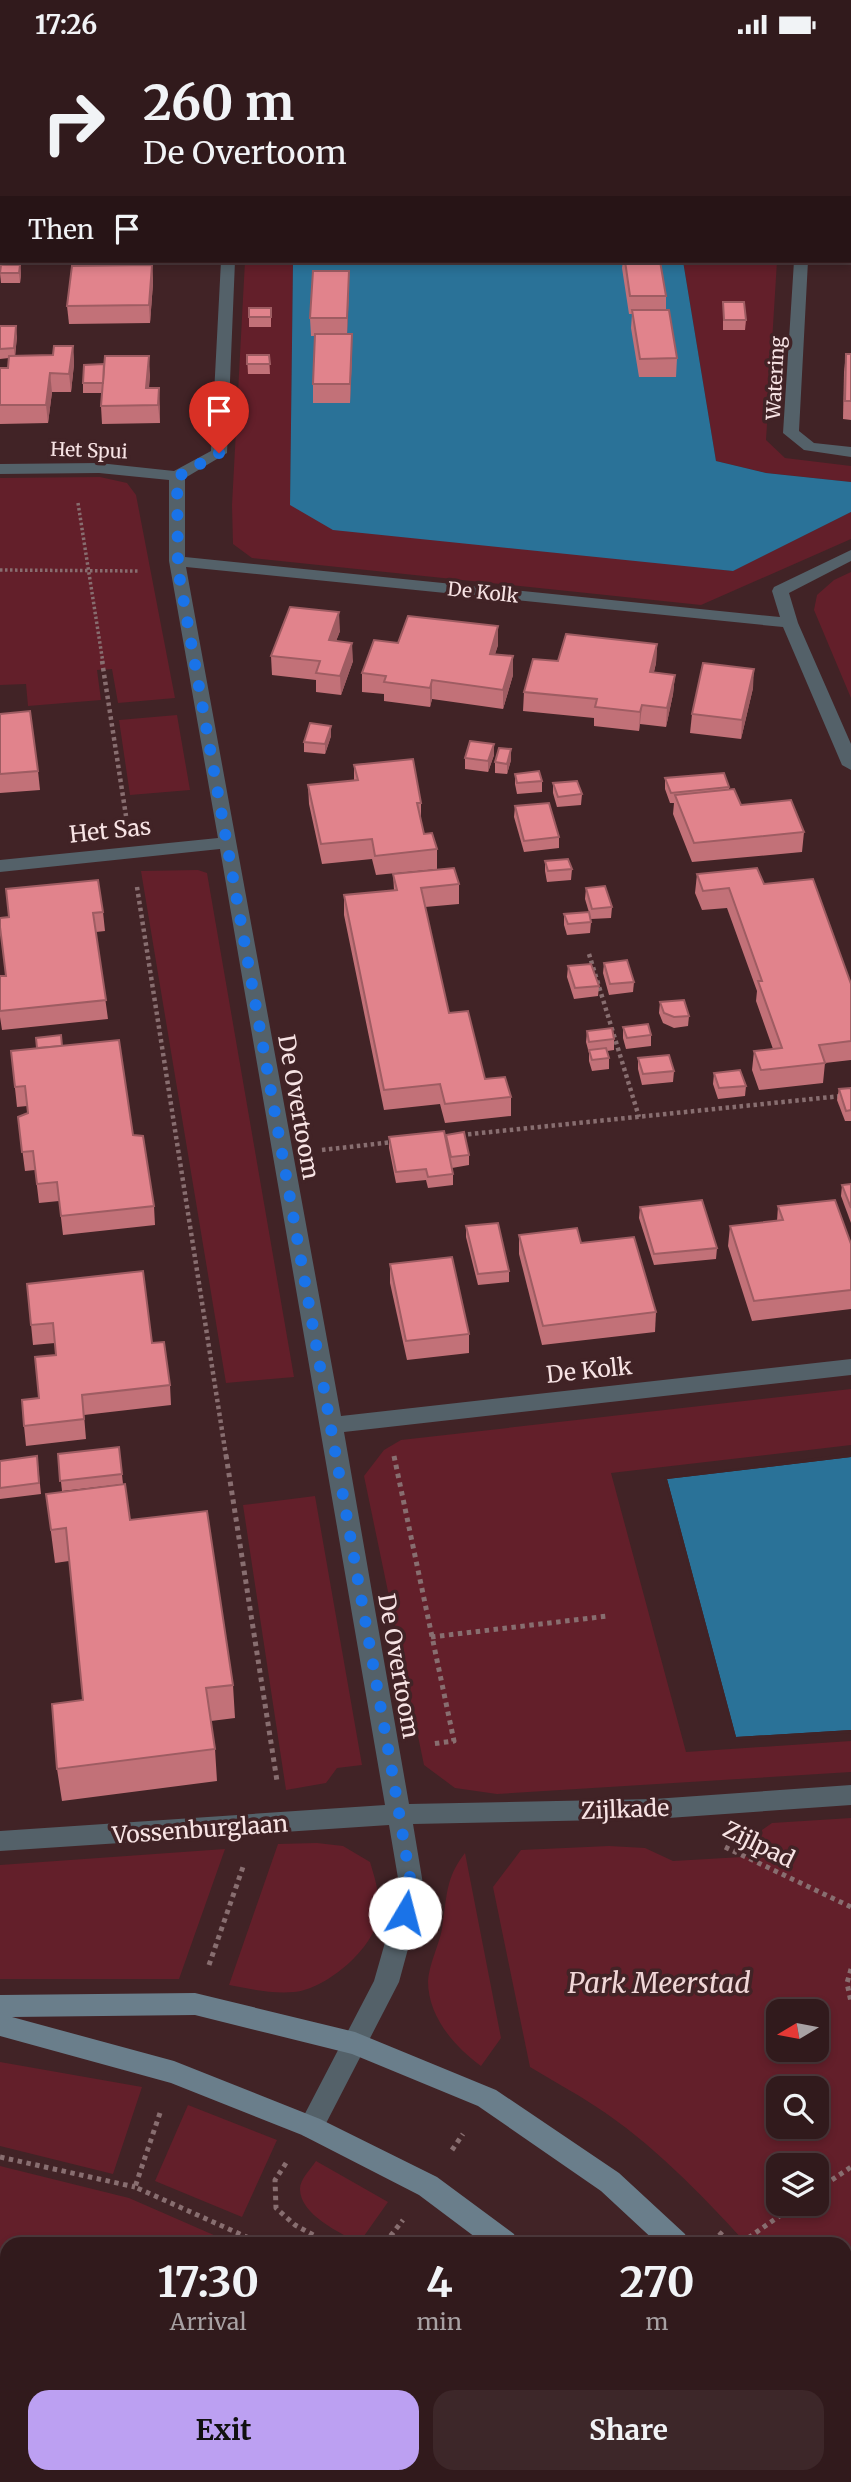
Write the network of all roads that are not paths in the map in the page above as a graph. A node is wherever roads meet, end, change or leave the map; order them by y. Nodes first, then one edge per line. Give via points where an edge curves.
1 (228, 263) edge
2 (801, 263) edge
3 (851, 452) edge
4 (0, 469) edge
5 (177, 477) junction
6 (851, 555) edge
7 (177, 565) junction
8 (790, 623) junction
9 (851, 765) edge
10 (225, 843) junction
11 (0, 866) edge
12 (851, 1367) edge
13 (332, 1425) junction
14 (851, 1795) edge
15 (400, 1814) junction
16 (0, 1841) edge
17 (0, 2006) edge
18 (0, 2025) edge
19 (355, 2043) junction
20 (311, 2127) junction
21 (496, 2237) edge
22 (669, 2237) edge

1 - 5 street via 219,453
2 - 3 street, Watering via 791,432 810,447
4 - 5 street, Het Spui via 99,468
5 - 7 street, De Overtoom
6 - 8 street via 780,591
7 - 8 street, De Kolk
7 - 10 street, De Overtoom
8 - 9 street
10 - 11 street, Het Sas
10 - 13 street, De Overtoom
12 - 13 street, De Kolk
13 - 15 street, De Overtoom
14 - 15 street, Zijlkade via 654,1809
15 - 16 street, Vossenburglaan
15 - 19 street, De Overtoom via 412,1890 386,1982
17 - 19 street via 195,2004
18 - 20 street via 174,2072
19 - 20 street
19 - 22 street via 487,2098 610,2182
20 - 21 street via 428,2186

